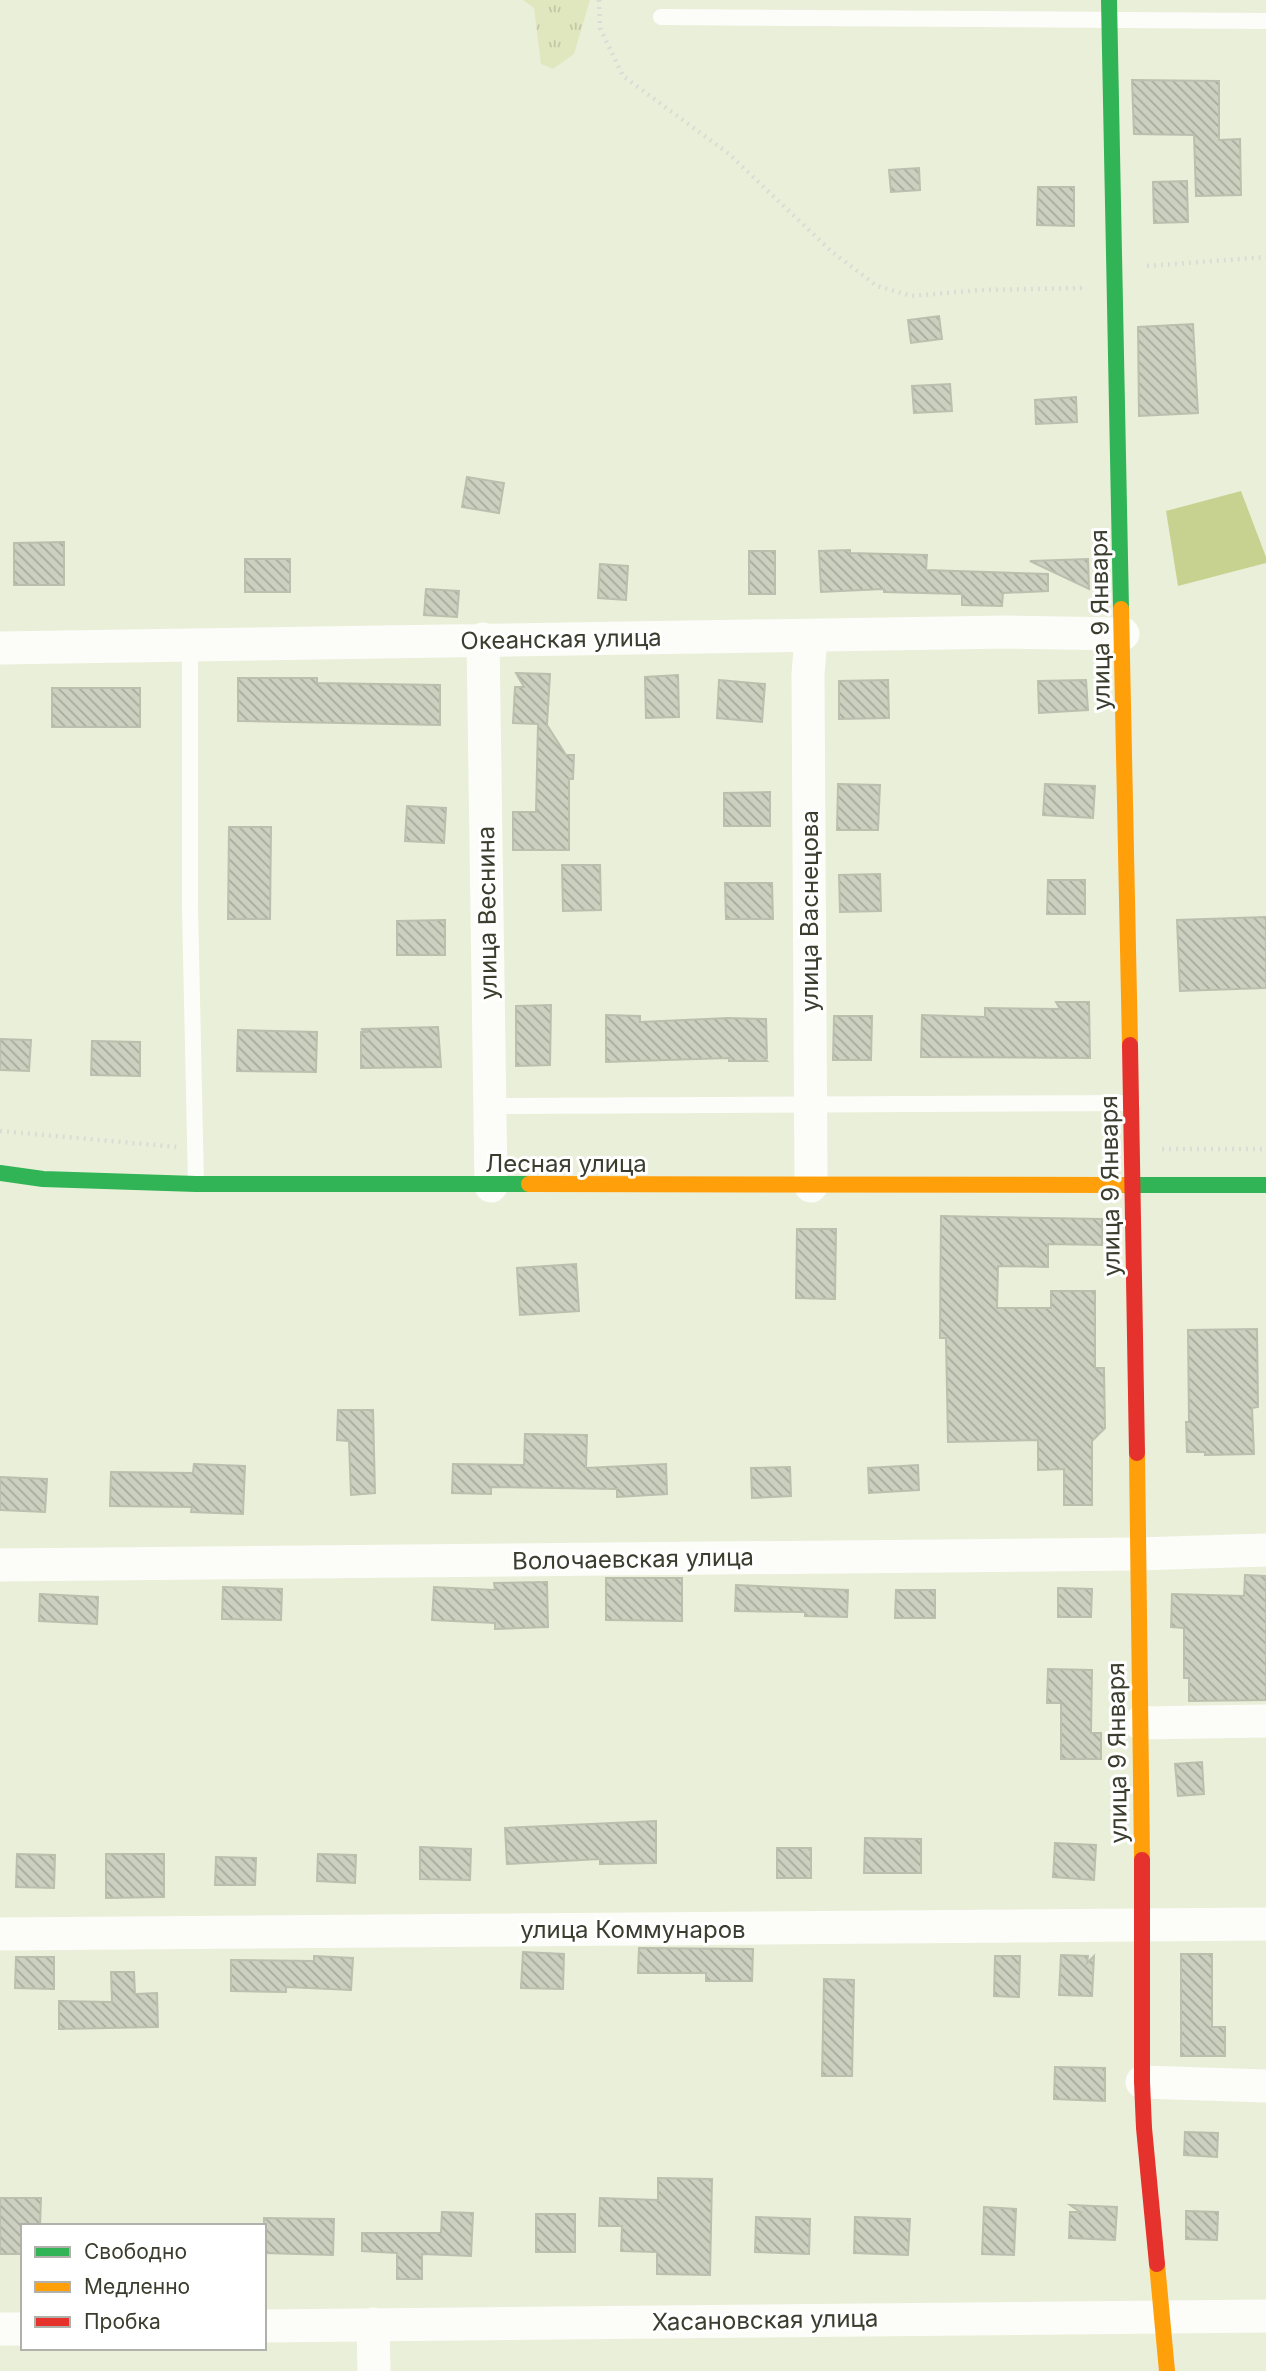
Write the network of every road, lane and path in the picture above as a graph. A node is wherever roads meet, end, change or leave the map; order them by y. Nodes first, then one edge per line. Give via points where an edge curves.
1 (599, 0) edge
2 (1110, 0) edge
3 (661, 17) dead end
4 (1110, 20) junction
5 (1266, 21) edge
6 (1266, 257) edge
7 (1115, 268) junction
8 (1115, 285) junction
9 (1123, 634) junction
10 (811, 636) junction
11 (483, 639) junction
12 (190, 646) junction
13 (0, 648) edge
14 (1132, 1103) junction
15 (810, 1104) junction
16 (490, 1106) junction
17 (0, 1131) edge
18 (194, 1149) junction
19 (1133, 1149) junction
20 (1266, 1149) edge
21 (0, 1173) edge
22 (196, 1184) junction
23 (811, 1185) junction
24 (1133, 1185) junction
25 (1266, 1185) edge
26 (491, 1186) junction
27 (1266, 1550) edge
28 (1138, 1554) junction
29 (0, 1565) edge
30 (1266, 1721) edge
31 (1140, 1723) junction
32 (1266, 1924) edge
33 (1143, 1925) junction
34 (0, 1934) edge
35 (1142, 2082) junction
36 (1266, 2086) edge
37 (1160, 2316) junction
38 (1266, 2316) edge
39 (373, 2324) junction
40 (266, 2326) edge
41 (0, 2329) edge
42 (21, 2329) edge
43 (374, 2371) edge
44 (1167, 2371) edge

1 - 8 path via 600,28 623,76 729,154 831,251 877,286 912,296
2 - 4 street, улица 9 Января
3 - 4 lane
4 - 5 lane
4 - 7 street, улица 9 Января
6 - 7 path
7 - 8 street, улица 9 Января
8 - 9 street, улица 9 Января
9 - 10 street, Океанская улица
9 - 14 street, улица 9 Января
10 - 11 street, Океанская улица
10 - 15 street, улица Васнецова
11 - 12 street, Океанская улица
11 - 16 street, улица Веснина
12 - 13 street, Океанская улица
12 - 18 lane
14 - 15 lane
14 - 19 street, улица 9 Января
15 - 16 lane
15 - 23 street, улица Васнецова
16 - 26 street, улица Веснина
17 - 18 path
18 - 22 lane
19 - 20 path
19 - 24 street, улица 9 Января
21 - 22 street, Лесная улица via 43,1179
22 - 26 street, Лесная улица
23 - 24 street, Лесная улица
23 - 26 street, Лесная улица
24 - 25 street, Лесная улица
24 - 28 street, улица 9 Января
27 - 28 street, Волочаевская улица
28 - 29 street, Волочаевская улица
28 - 31 street, улица 9 Января
30 - 31 street
31 - 33 street, улица 9 Января
32 - 33 street, улица Коммунаров
33 - 34 street, улица Коммунаров
33 - 35 street, улица 9 Января
35 - 36 street
35 - 37 street, улица 9 Января
37 - 38 street, Хасановская улица
37 - 39 street, Хасановская улица
37 - 44 street, улица 9 Января
39 - 40 street, Хасановская улица
39 - 43 street
41 - 42 street

